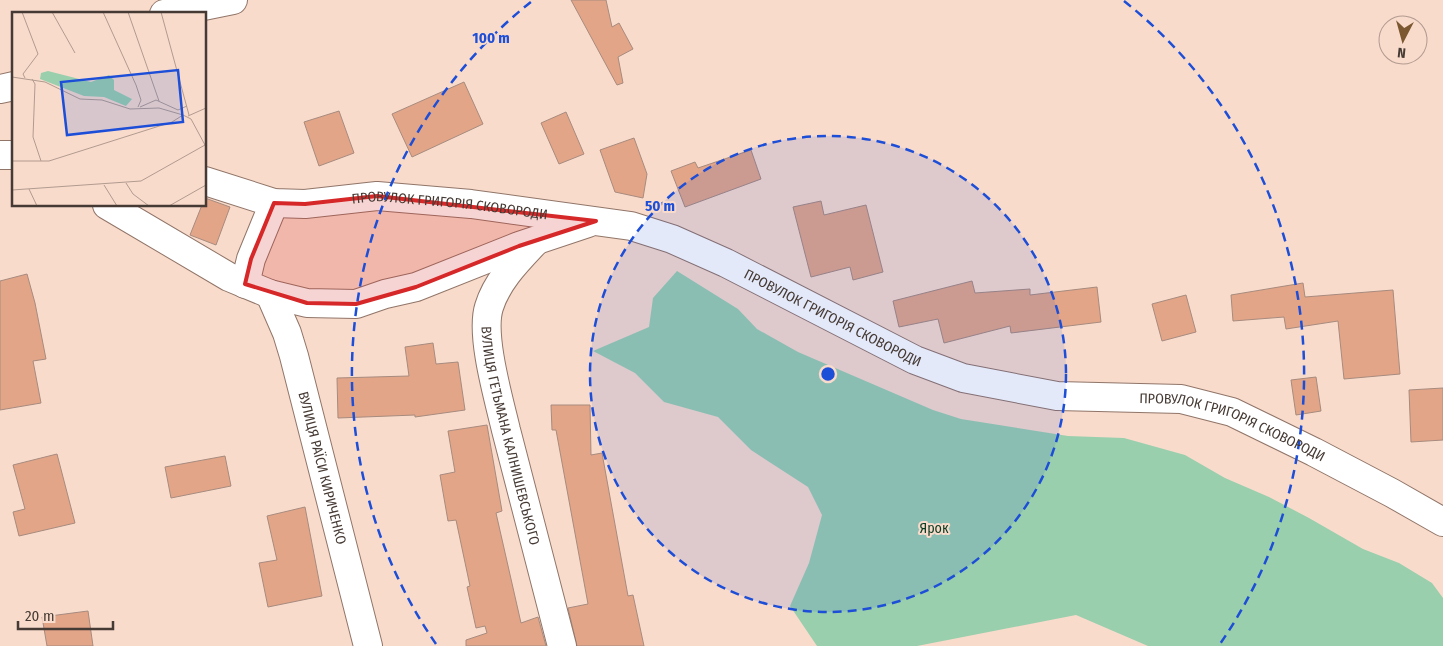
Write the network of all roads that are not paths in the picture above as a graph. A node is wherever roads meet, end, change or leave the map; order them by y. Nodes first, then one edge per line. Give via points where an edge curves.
1 (233, 0) edge
2 (174, 12) edge
3 (206, 181) edge
4 (274, 203) junction
5 (109, 206) edge
6 (596, 221) junction
7 (538, 240) junction
8 (245, 284) junction
9 (270, 294) junction
10 (1443, 522) edge
11 (368, 646) edge
12 (562, 646) edge

1 - 2 street
3 - 4 street, ПРОВУЛОК ГРИГОРІЯ СКОВОРОДИ
4 - 6 street, ПРОВУЛОК ГРИГОРІЯ СКОВОРОДИ via 305,204 377,196 471,204
4 - 8 street via 251,259
5 - 8 street
6 - 7 street
6 - 10 street, ПРОВУЛОК ГРИГОРІЯ СКОВОРОДИ via 631,226 726,262 916,360 963,378 1057,396 1180,399 1232,412
7 - 9 street via 416,288 356,304 307,303
7 - 12 street, ВУЛИЦЯ ГЕТЬМАНА КАЛНИШЕВСЬКОГО via 502,280 488,308 487,328 493,372
8 - 9 street
9 - 11 street, ВУЛИЦЯ РАЇСИ КИРИЧЕНКО via 294,356

